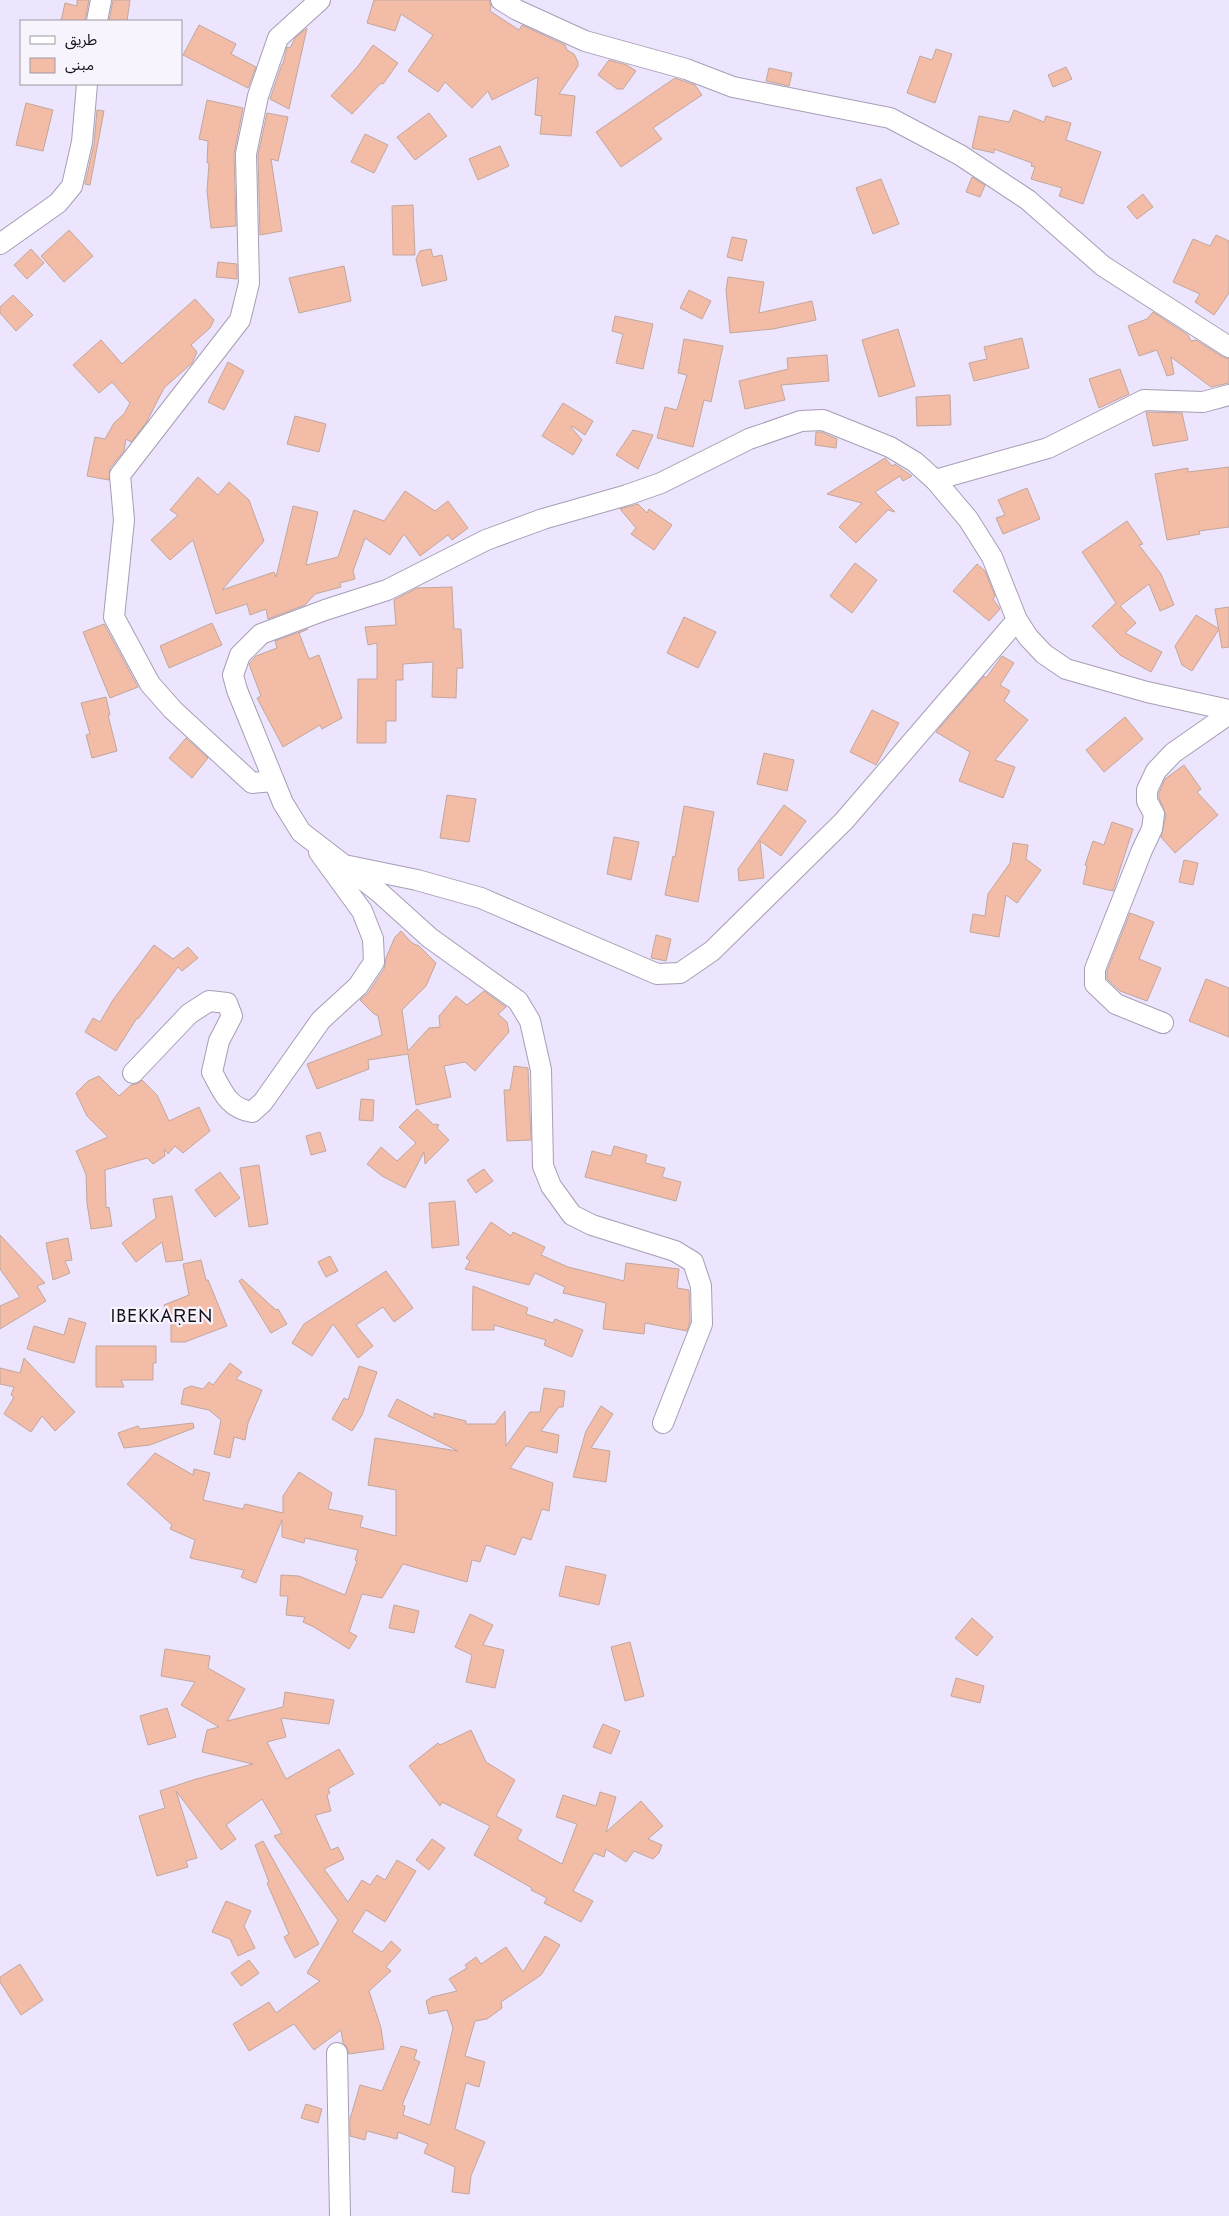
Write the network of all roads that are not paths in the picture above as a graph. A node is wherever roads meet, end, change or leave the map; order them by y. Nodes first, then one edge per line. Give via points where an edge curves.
1 (101, 0) edge
2 (320, 0) edge
3 (502, 0) edge
4 (97, 20) edge
5 (87, 85) edge
6 (0, 244) edge
7 (1229, 348) edge
8 (1229, 395) edge
9 (935, 480) junction
10 (1017, 620) junction
11 (1229, 710) edge
12 (1229, 714) edge
13 (274, 781) junction
14 (311, 840) junction
15 (343, 864) junction
16 (1163, 1023) dead end
17 (133, 1073) dead end
18 (663, 1423) dead end
19 (337, 2053) dead end
20 (340, 2216) edge

1 - 4 street
2 - 13 street via 278,38 258,96 246,154 249,284 240,320 120,475 124,520 114,617 150,684 173,710 252,783
3 - 7 street via 585,40 686,69 733,88 890,118 960,156 1028,200 1103,266
5 - 6 street via 82,142 72,186 58,202
8 - 9 street via 1203,402 1144,400 1048,448
9 - 10 street via 968,519 992,557
9 - 13 street via 916,462 890,447 823,420 801,421 749,439 661,483 543,518 486,540 387,590 261,634 240,655 233,675
10 - 11 street via 1044,654 1066,669 1147,692
10 - 15 street via 844,821 712,951 680,974 657,974 481,898
12 - 16 street via 1173,753 1156,771 1147,790 1147,802 1154,814 1152,829 1095,969 1095,984 1116,1004
13 - 14 street via 282,803 301,832
14 - 15 street
14 - 17 street via 362,911 373,938 374,962 358,986 321,1020 263,1102 252,1112 239,1110 225,1097 212,1072 219,1041 232,1016 227,1003 209,1001 189,1014
15 - 18 street via 430,938 518,1000 530,1021 541,1070 543,1166 572,1215 592,1225 676,1251 693,1262 701,1286 702,1324
19 - 20 street

